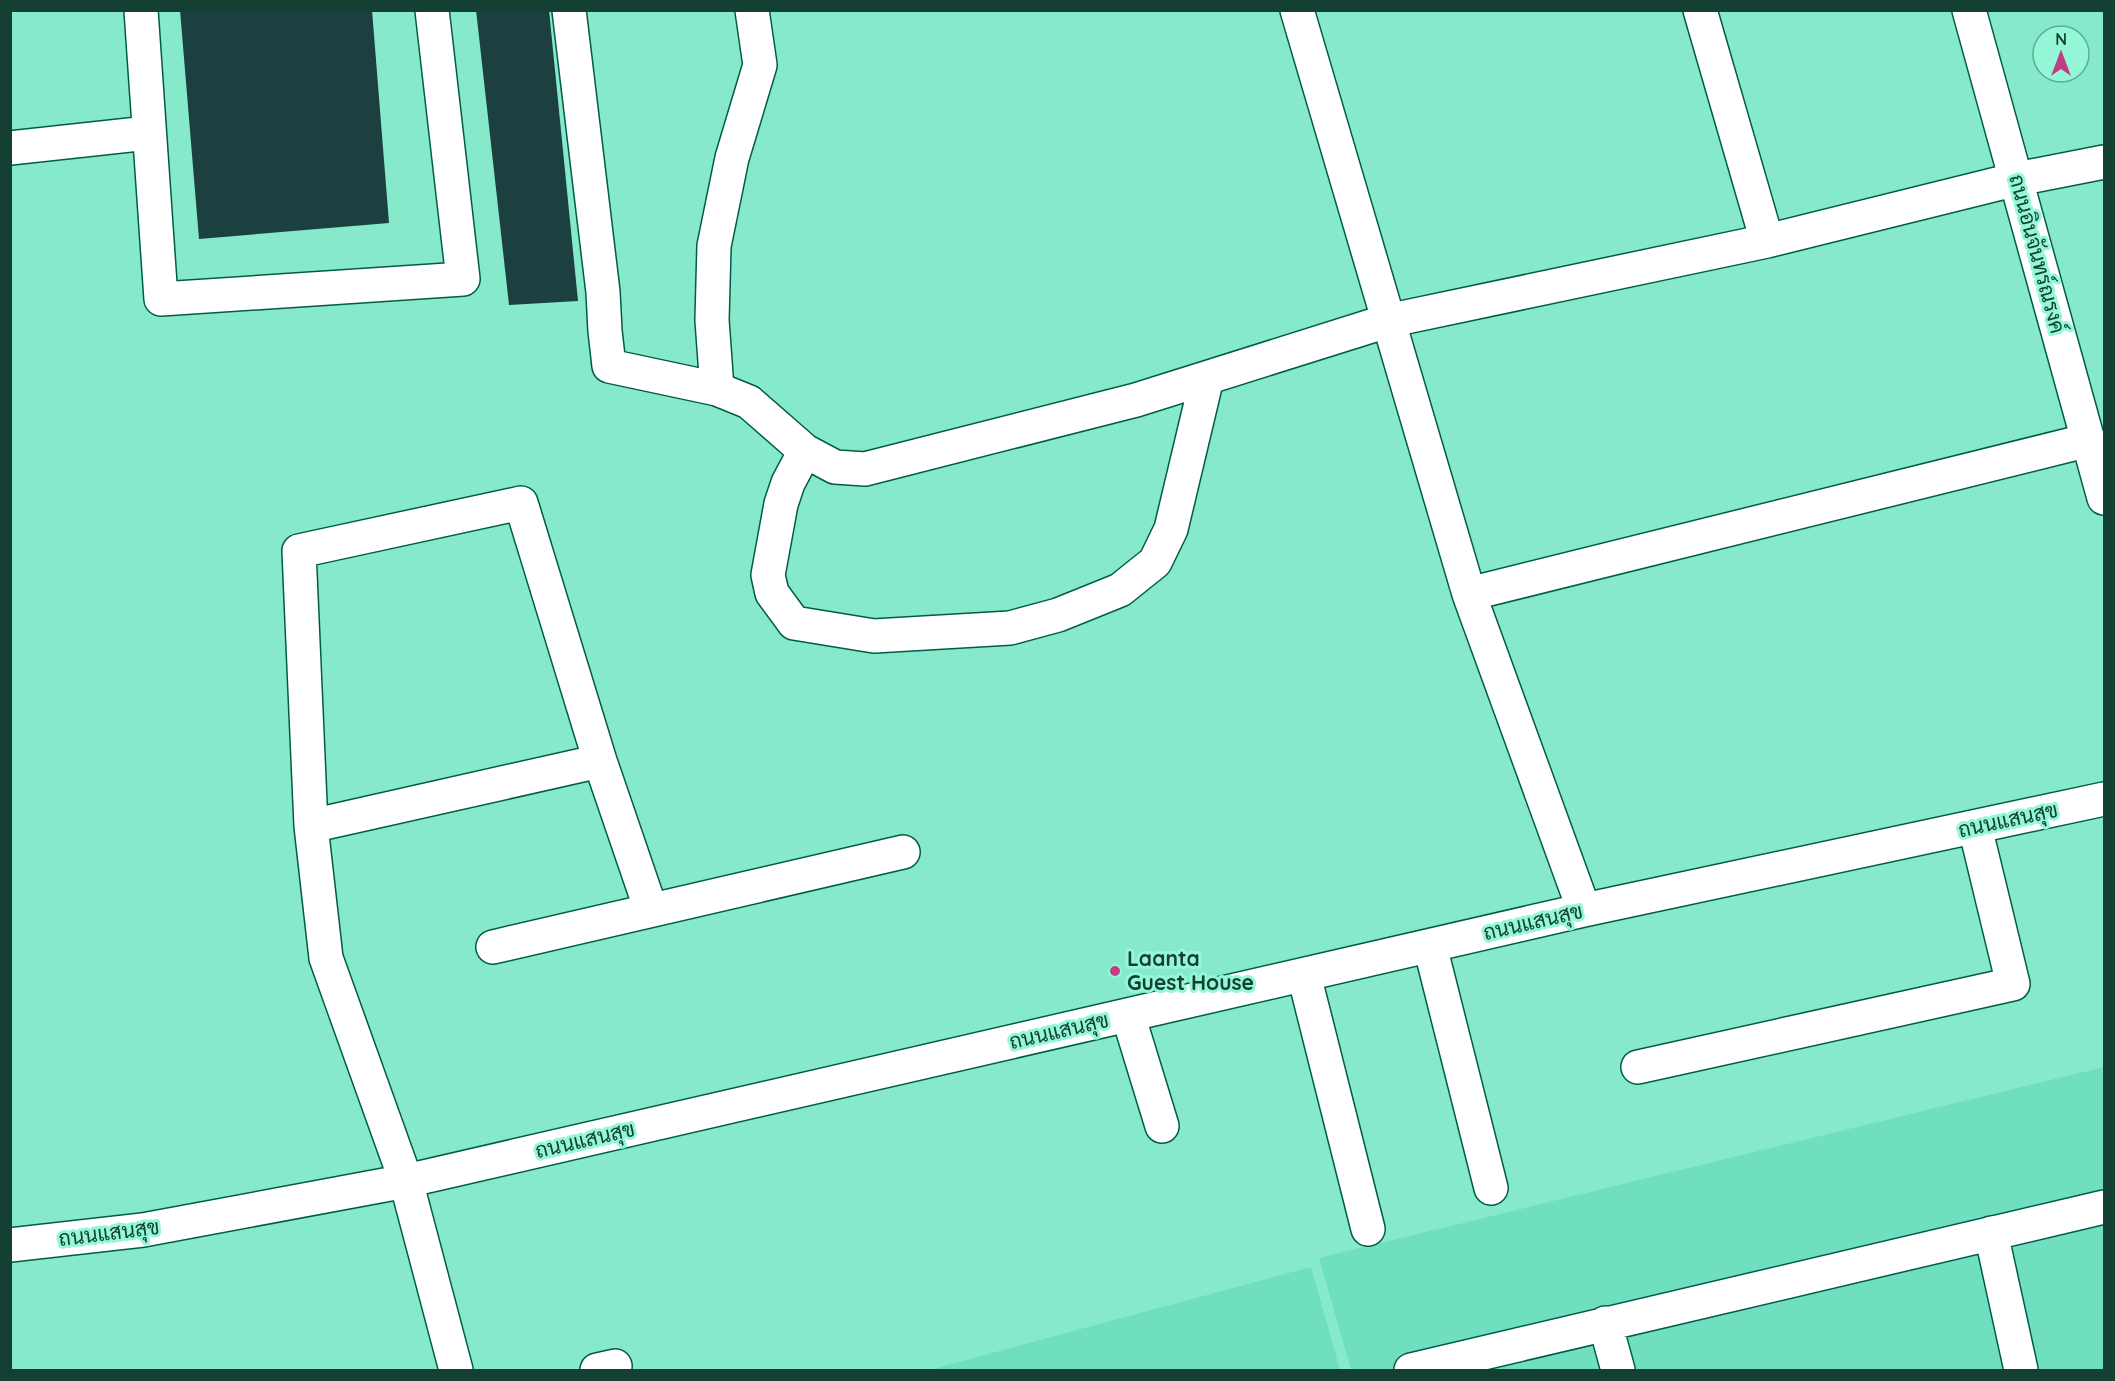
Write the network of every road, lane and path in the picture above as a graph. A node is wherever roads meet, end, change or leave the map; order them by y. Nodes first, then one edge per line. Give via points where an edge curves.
1 (141, 10) edge
2 (432, 10) edge
3 (569, 10) edge
4 (752, 10) edge
5 (1297, 10) edge
6 (1700, 10) edge
7 (1970, 10) edge
8 (148, 133) junction
9 (10, 148) edge
10 (2104, 162) edge
11 (2017, 179) junction
12 (1767, 241) junction
13 (1388, 321) junction
14 (1207, 378) junction
15 (717, 390) junction
16 (2089, 440) junction
17 (805, 451) junction
18 (2104, 498) edge
19 (1469, 594) junction
20 (600, 761) junction
21 (2104, 799) edge
22 (311, 826) junction
23 (1975, 827) junction
24 (903, 852) dead end
25 (651, 910) junction
26 (1584, 910) junction
27 (1430, 946) junction
28 (493, 947) dead end
29 (1304, 975) junction
30 (1128, 1015) junction
31 (1638, 1066) dead end
32 (1162, 1126) dead end
33 (406, 1181) junction
34 (1491, 1188) dead end
35 (2104, 1207) edge
36 (1368, 1228) dead end
37 (1991, 1233) junction
38 (10, 1245) edge
39 (1605, 1323) junction
40 (456, 1371) edge
41 (1411, 1371) edge
42 (1618, 1371) edge
43 (2021, 1371) edge

1 - 8 street
2 - 8 street via 463,279 161,299
3 - 15 street via 609,366
4 - 15 street via 760,65 732,158 714,246 712,320
5 - 13 street
6 - 12 street
7 - 11 street, ถนนอินจันทร์ณรงค์
8 - 9 street
10 - 11 street
11 - 12 street
11 - 16 street, ถนนอินจันทร์ณรงค์
12 - 13 street
13 - 14 street
13 - 19 street
14 - 17 street via 1136,400 865,469 835,467
14 - 17 street via 1171,529 1155,562 1120,590 1058,615 1010,628 874,636 794,623 772,592 768,575 788,483
15 - 17 street via 749,402
16 - 18 street, ถนนอินจันทร์ณรงค์
16 - 19 street
19 - 26 street
20 - 22 street
20 - 22 street via 521,503 299,552
20 - 25 street
21 - 23 street, ถนนแสนสุข
22 - 33 street via 326,958
23 - 26 street, ถนนแสนสุข
23 - 31 street via 2013,984
24 - 25 street
25 - 28 street
26 - 27 street, ถนนแสนสุข
27 - 29 street, ถนนแสนสุข
27 - 34 street
29 - 30 street, ถนนแสนสุข
29 - 36 street
30 - 32 street
30 - 33 street, ถนนแสนสุข
33 - 38 street, ถนนแสนสุข via 143,1230
33 - 40 street
35 - 37 street
37 - 39 street
37 - 43 street
39 - 41 street
39 - 42 street

